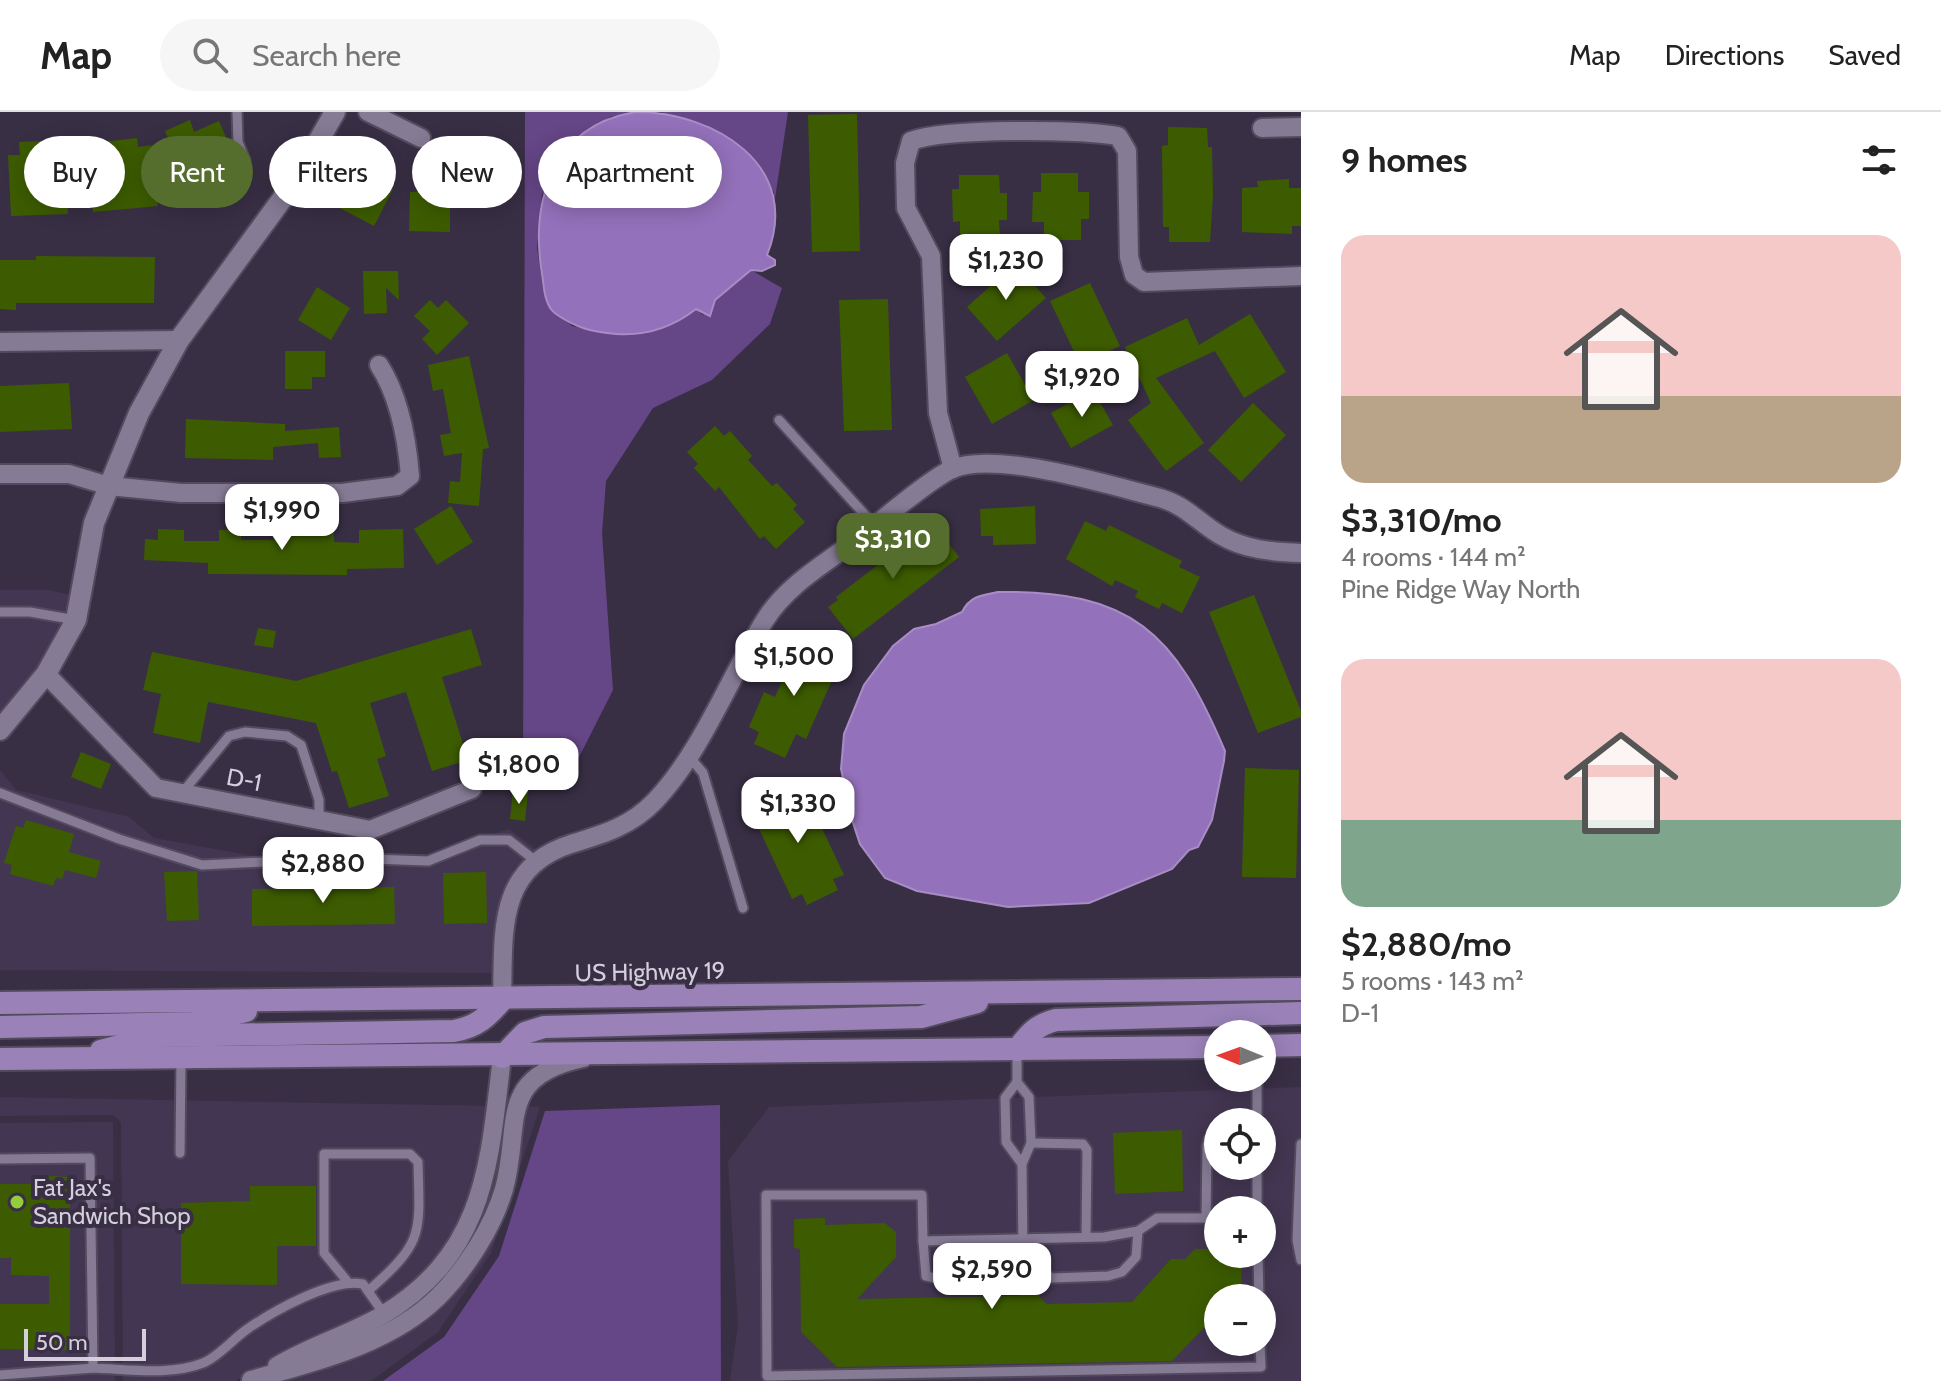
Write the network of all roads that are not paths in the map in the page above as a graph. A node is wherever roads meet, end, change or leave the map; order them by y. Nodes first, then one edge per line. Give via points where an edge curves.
1 (237, 112) edge
2 (335, 112) edge
3 (368, 112) edge
4 (1301, 127) edge
5 (1262, 128) dead end
6 (238, 136) edge
7 (417, 136) edge
8 (1301, 276) edge
9 (179, 340) junction
10 (0, 342) edge
11 (379, 365) dead end
12 (779, 420) dead end
13 (953, 469) junction
14 (0, 474) edge
15 (109, 486) junction
16 (875, 526) junction
17 (1301, 553) edge
18 (0, 612) edge
19 (76, 620) junction
20 (46, 674) junction
21 (0, 730) edge
22 (688, 755) junction
23 (472, 789) dead end
24 (182, 793) junction
25 (0, 796) edge
26 (319, 820) junction
27 (537, 862) junction
28 (743, 908) dead end
29 (1301, 989) edge
30 (1009, 994) junction
31 (502, 1000) junction
32 (290, 1002) junction
33 (0, 1003) edge
34 (1301, 1013) edge
35 (0, 1027) edge
36 (1301, 1045) edge
37 (1276, 1046) edge
38 (1204, 1047) edge
39 (1017, 1050) junction
40 (597, 1055) junction
41 (502, 1057) junction
42 (0, 1059) edge
43 (69, 1059) junction
44 (181, 1059) junction
45 (1017, 1082) junction
46 (1031, 1143) junction
47 (1301, 1144) edge
48 (180, 1153) dead end
49 (0, 1159) edge
50 (1022, 1164) junction
51 (1204, 1218) edge
52 (1138, 1231) junction
53 (1086, 1237) junction
54 (1024, 1238) junction
55 (923, 1241) junction
56 (1023, 1258) junction
57 (1300, 1259) edge
58 (347, 1281) junction
59 (368, 1291) junction
60 (384, 1314) junction
61 (1261, 1356) edge
62 (94, 1368) junction
63 (0, 1375) edge
64 (250, 1381) edge

1 - 6 lane
2 - 9 street via 296,180
3 - 7 street
4 - 5 street
8 - 13 street via 1144,282 1134,275 1127,151 1118,136 950,135 911,141 905,163 906,208 931,256 938,413
9 - 10 street
9 - 15 street via 139,413
11 - 15 street via 390,382 408,450 410,476 397,486 342,493 181,493
12 - 16 lane
13 - 16 street
13 - 17 street via 989,464 1041,470 1160,498 1178,503 1219,535 1247,547
14 - 15 street via 69,474
15 - 19 street via 94,523
16 - 22 street via 790,590 766,617
18 - 19 lane
19 - 20 street
20 - 21 street
20 - 24 street, D-1 via 156,788
22 - 27 street via 635,820
22 - 28 lane via 703,773
23 - 26 street, D-1 via 370,830
24 - 26 street, D-1
24 - 26 lane via 229,736 287,736 301,745 319,800
25 - 27 lane via 202,865 343,858 428,861 480,840 509,840
27 - 31 street via 514,887 505,914
29 - 30 highway, US Highway 19
30 - 31 highway, US Highway 19
30 - 41 highway via 921,1017 544,1027 525,1033
31 - 32 highway, US Highway 19
31 - 43 highway via 487,1018 454,1031 158,1036
32 - 33 highway, US Highway 19
32 - 35 highway via 193,1023
34 - 39 highway via 1056,1020 1030,1032
36 - 37 highway
38 - 39 highway
39 - 40 highway
39 - 45 lane
40 - 41 highway
40 - 64 street via 545,1072 523,1089 515,1105 504,1189 472,1256 437,1298 378,1337
41 - 44 highway
41 - 60 street via 486,1182 455,1248 423,1288
42 - 43 highway
43 - 44 highway
44 - 48 lane
45 - 46 lane via 1029,1097
45 - 50 lane via 1005,1098 1006,1142
46 - 50 lane
46 - 53 lane via 1083,1144 1087,1150
47 - 57 lane
49 - 62 lane via 90,1158
50 - 54 lane
51 - 52 lane via 1157,1218
52 - 53 lane
52 - 56 lane via 1136,1257 1122,1272 1108,1276 1052,1278
53 - 54 lane
54 - 55 lane
54 - 56 lane
55 - 56 lane via 923,1267 926,1276 935,1278 999,1275
55 - 61 lane via 922,1195 766,1195 767,1376 1261,1367
58 - 59 lane via 363,1284
58 - 59 lane via 324,1253 324,1154 410,1154 418,1162 417,1238 398,1266
58 - 62 lane via 282,1308 204,1363 173,1369
59 - 60 lane
60 - 64 street via 315,1344
62 - 63 lane

